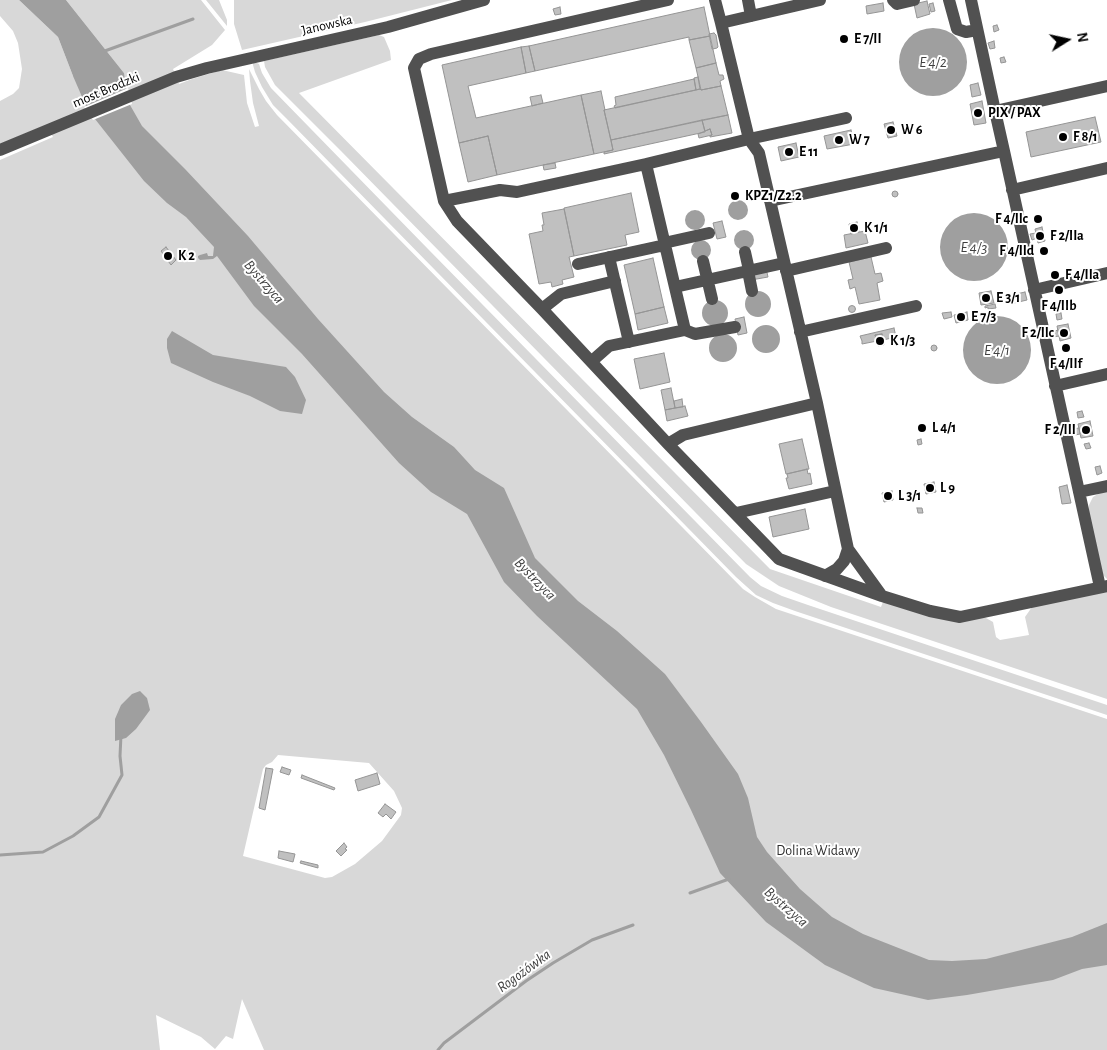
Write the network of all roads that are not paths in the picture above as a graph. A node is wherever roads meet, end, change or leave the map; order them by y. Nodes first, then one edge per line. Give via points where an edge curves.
1 (484, 0) edge
2 (668, 0) edge
3 (715, 0) edge
4 (748, 0) edge
5 (820, 0) edge
6 (893, 0) edge
7 (914, 0) edge
8 (949, 0) edge
9 (972, 0) edge
10 (751, 16) junction
11 (721, 23) junction
12 (977, 30) junction
13 (176, 77) joint
14 (1107, 86) edge
15 (995, 111) junction
16 (846, 118) dead end
17 (749, 140) junction
18 (0, 150) edge
19 (1004, 151) junction
20 (646, 164) junction
21 (1107, 168) edge
22 (1012, 190) junction
23 (444, 201) junction
24 (770, 201) junction
25 (709, 233) dead end
26 (665, 244) junction
27 (886, 248) dead end
28 (745, 252) dead end
29 (609, 257) junction
30 (703, 261) dead end
31 (578, 264) dead end
32 (785, 267) junction
33 (748, 271) junction
34 (1107, 273) edge
35 (708, 280) junction
36 (615, 281) junction
37 (675, 287) junction
38 (1034, 290) junction
39 (752, 291) dead end
40 (712, 299) dead end
41 (916, 306) dead end
42 (542, 309) junction
43 (735, 327) dead end
44 (684, 330) junction
45 (800, 332) junction
46 (628, 342) junction
47 (592, 362) junction
48 (1107, 374) edge
49 (1055, 386) junction
50 (817, 403) junction
51 (668, 444) junction
52 (1107, 486) edge
53 (835, 491) junction
54 (1079, 492) junction
55 (736, 513) junction
56 (848, 549) junction
57 (825, 576) junction
58 (1104, 586) edge
59 (882, 596) junction

1 - 13 street, Janowska via 388,27
2 - 23 street via 419,59 414,68
3 - 11 street
4 - 10 street
5 - 10 street
6 - 7 street via 897,4
8 - 12 street via 957,29 966,32
9 - 12 street
10 - 11 street
11 - 17 street
12 - 15 street
13 - 18 street, most Brodzki
14 - 15 street
15 - 19 street
16 - 17 street
17 - 20 street
17 - 24 street via 759,153
19 - 22 street
19 - 24 street
20 - 23 street via 517,192 500,190
20 - 26 street
21 - 22 street
22 - 38 street
23 - 42 street via 456,221
24 - 32 street
25 - 26 street
26 - 29 street
26 - 37 street
27 - 32 street
28 - 33 street
29 - 31 street
29 - 36 street
30 - 35 street
32 - 33 street
32 - 45 street
33 - 35 street
33 - 39 street
34 - 38 street
35 - 37 street
35 - 40 street
36 - 42 street via 561,294
36 - 46 street
37 - 44 street
38 - 49 street
41 - 45 street
42 - 47 street
43 - 44 street via 695,334
44 - 46 street
45 - 50 street
46 - 47 street via 609,346
47 - 51 street
48 - 49 street
49 - 54 street
50 - 51 street via 683,435
50 - 53 street
51 - 55 street
52 - 54 street
53 - 55 street
53 - 56 street
54 - 58 street
55 - 57 street via 779,559
56 - 57 street via 844,561
56 - 59 street
57 - 59 street
58 - 59 street via 960,616 930,611

